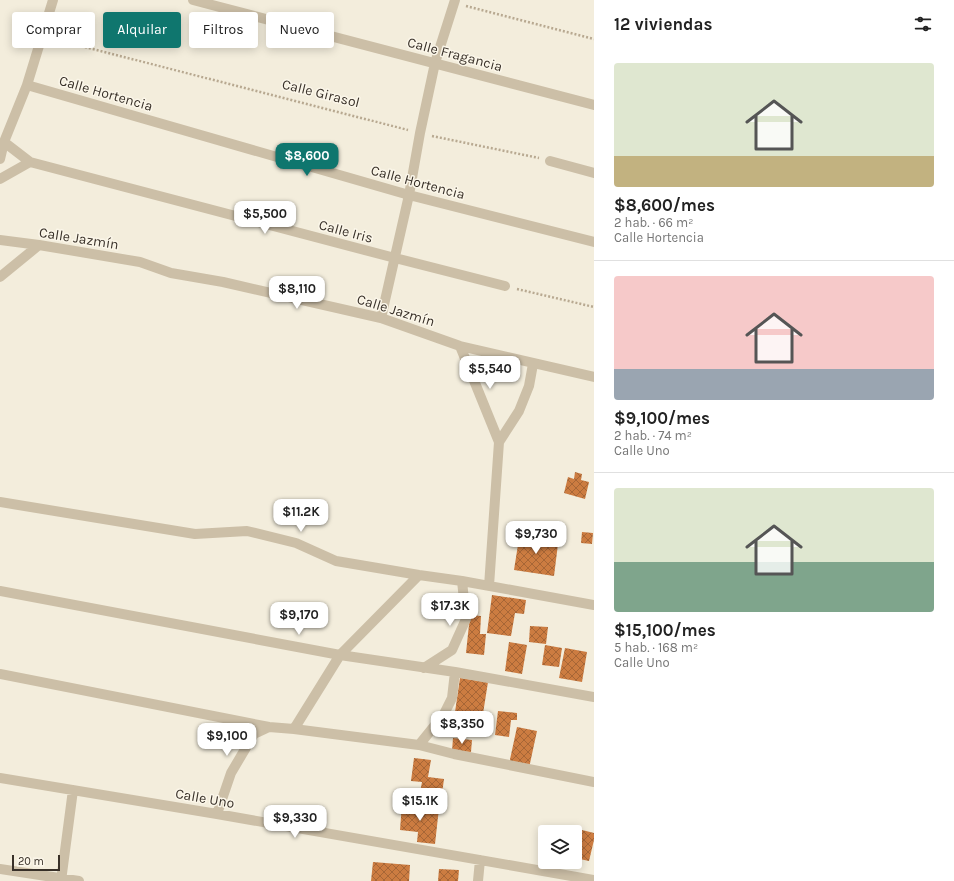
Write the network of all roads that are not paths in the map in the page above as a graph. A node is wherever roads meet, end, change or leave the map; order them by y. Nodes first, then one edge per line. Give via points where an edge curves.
1 (53, 0) edge
2 (193, 0) edge
3 (454, 1) edge
4 (436, 63) junction
5 (27, 85) junction
6 (594, 105) edge
7 (4, 142) junction
8 (0, 159) edge
9 (550, 161) road end
10 (30, 162) junction
11 (594, 173) edge
12 (0, 180) edge
13 (409, 195) junction
14 (0, 240) edge
15 (594, 242) edge
16 (39, 245) junction
17 (395, 258) junction
18 (0, 277) edge
19 (505, 286) road end
20 (381, 318) junction
21 (460, 346) junction
22 (533, 364) junction
23 (594, 377) edge
24 (499, 442) junction
25 (0, 502) edge
26 (419, 575) junction
27 (462, 581) junction
28 (488, 586) junction
29 (0, 591) edge
30 (594, 605) edge
31 (340, 655) junction
32 (424, 668) junction
33 (454, 672) junction
34 (0, 674) edge
35 (594, 697) edge
36 (269, 728) junction
37 (294, 729) junction
38 (419, 745) junction
39 (0, 778) edge
40 (594, 782) edge
41 (73, 790) junction
42 (217, 814) junction
43 (480, 860) junction
44 (0, 868) edge
45 (61, 879) edge
46 (594, 880) edge
47 (79, 881) edge
48 (478, 881) edge

1 - 5 street
2 - 4 street, Calle Fragancia
3 - 4 street
4 - 6 street, Calle Fragancia
4 - 13 street
5 - 7 street
5 - 13 street, Calle Hortencia
7 - 8 street
7 - 10 street, Calle Iris
9 - 11 street
10 - 12 street
10 - 17 street, Calle Iris
13 - 15 street, Calle Hortencia
13 - 17 street
14 - 16 street, Calle Jazmín
16 - 18 street
16 - 20 street, Calle Jazmín via 140,262 171,273 223,282
17 - 19 street, Calle Iris
17 - 20 street
20 - 21 street, Calle Jazmín
21 - 22 street, Calle Jazmín
21 - 24 street
22 - 23 street, Calle Jazmín
22 - 24 street via 529,386 519,411
24 - 28 street
25 - 26 street via 194,534 247,531 296,542 336,561
26 - 27 street
26 - 31 street
27 - 28 street
27 - 32 street via 466,618 452,650
28 - 30 street
29 - 31 street
31 - 32 street
31 - 37 street
32 - 33 street
33 - 35 street
33 - 38 street via 452,698 444,714
34 - 36 street
36 - 37 street
36 - 42 street via 254,734 231,773
37 - 38 street
38 - 40 street
39 - 41 street, Calle Uno
41 - 42 street, Calle Uno
41 - 45 street
42 - 43 street, Calle Uno
43 - 46 street, Calle Uno
43 - 48 street
44 - 45 street
45 - 47 street

